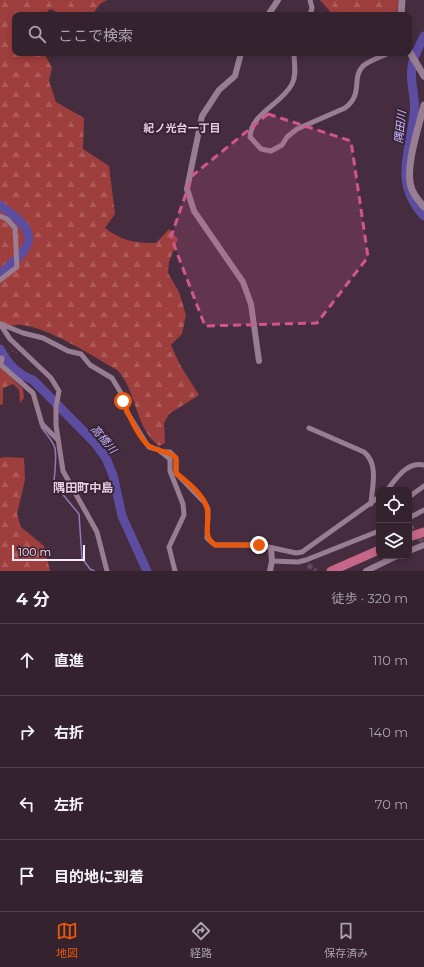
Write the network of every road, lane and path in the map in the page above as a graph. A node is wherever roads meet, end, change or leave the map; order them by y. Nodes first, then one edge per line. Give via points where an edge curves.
1 (278, 0) edge
2 (310, 0) edge
3 (402, 0) edge
4 (270, 12) edge
5 (311, 12) edge
6 (401, 12) edge
7 (412, 55) edge
8 (240, 56) edge
9 (294, 56) edge
10 (383, 56) edge
11 (424, 76) edge
12 (424, 105) edge
13 (424, 207) edge
14 (0, 216) edge
15 (0, 280) edge
16 (0, 324) edge
17 (24, 353) junction
18 (6, 354) dead end
19 (2, 358) dead end
20 (259, 361) dead end
21 (309, 428) dead end
22 (58, 441) junction
23 (161, 452) junction
24 (424, 465) edge
25 (424, 486) edge
26 (389, 487) edge
27 (412, 495) edge
28 (376, 500) edge
29 (371, 504) junction
30 (424, 510) edge
31 (412, 516) edge
32 (376, 532) edge
33 (424, 532) edge
34 (412, 536) edge
35 (424, 544) edge
36 (271, 548) junction
37 (412, 550) edge
38 (376, 551) edge
39 (391, 559) edge
40 (272, 561) junction
41 (107, 571) edge
42 (175, 571) edge
43 (270, 571) edge
44 (331, 571) edge
45 (366, 571) edge

1 - 4 street
2 - 5 street
3 - 6 main road
7 - 11 main road
8 - 20 street via 235,76 219,90 202,116 187,189 194,211 248,293
9 - 10 street via 292,85 251,127 250,137 257,146 266,151 276,149 297,129 350,104 356,95 363,66
12 - 13 main road via 410,166 410,183
14 - 15 street via 7,219 15,228 17,251 17,267
16 - 17 street
16 - 23 street via 81,354 90,365 112,378 121,392 127,412 146,443
17 - 18 path via 13,351
17 - 22 street via 51,378 59,391 56,407
19 - 22 street via 1,365 33,393 42,424
21 - 29 street via 369,456 373,474
22 - 41 street via 63,471 97,532
23 - 36 street via 170,452 176,458 176,473 205,502 208,509 207,538 210,542 215,545 259,545
23 - 42 street via 170,459 170,471 183,504 184,515 169,547
24 - 26 street via 408,467
25 - 27 street
28 - 29 street
29 - 36 street via 302,552
30 - 31 street
32 - 40 street via 307,563
33 - 34 highway
35 - 37 street
36 - 40 street
38 - 44 highway
39 - 45 street
40 - 43 street

